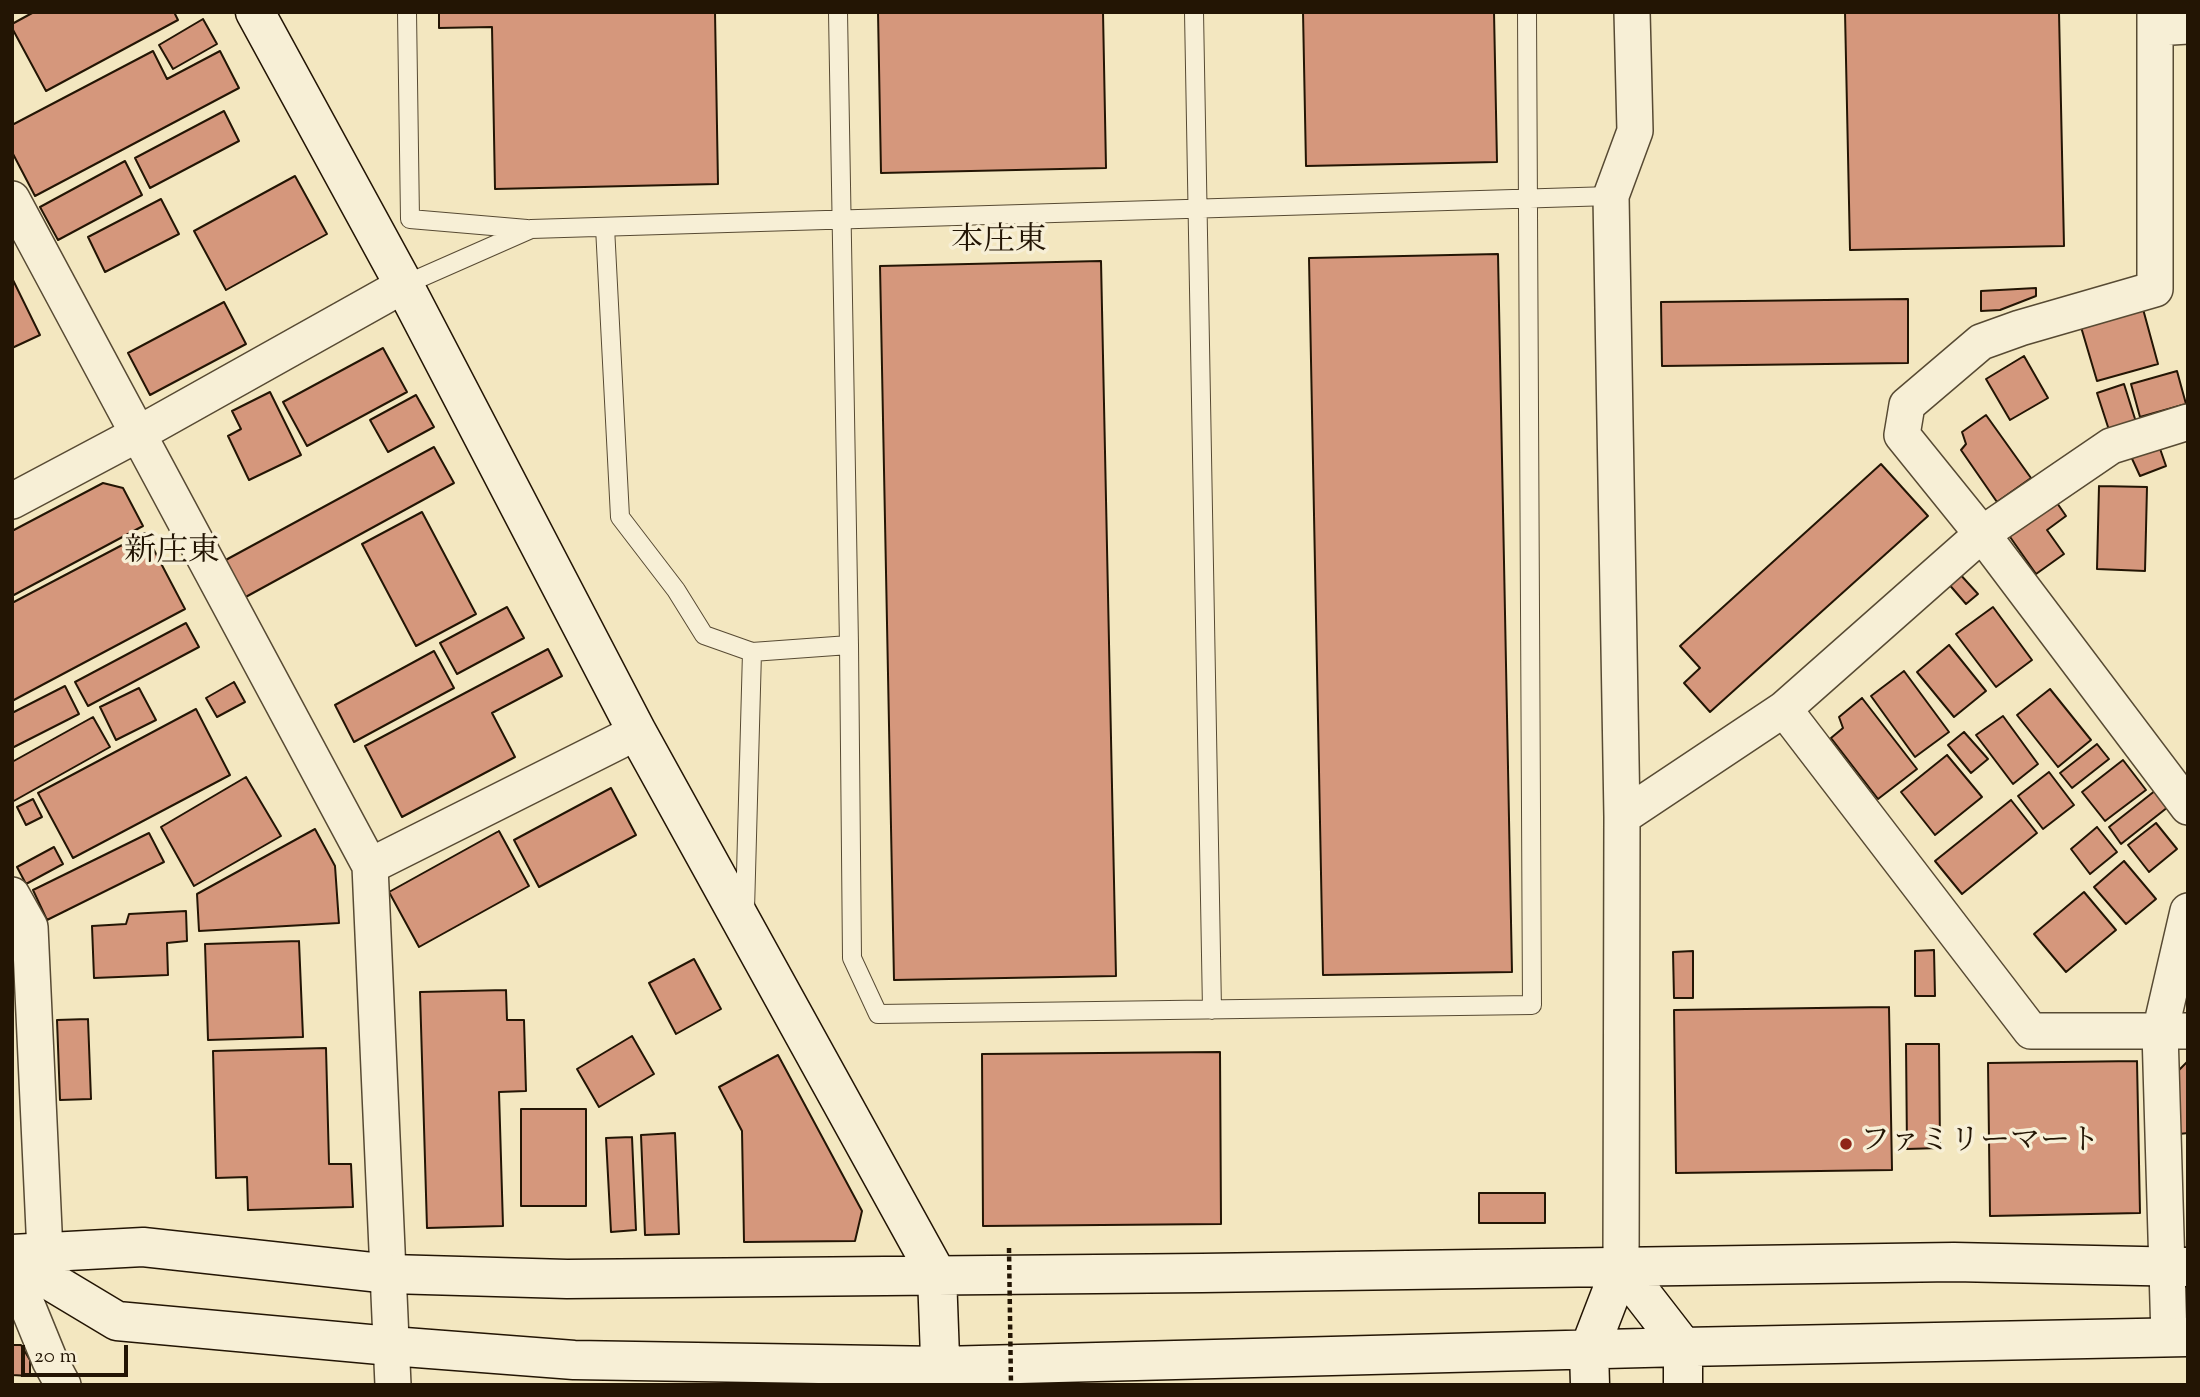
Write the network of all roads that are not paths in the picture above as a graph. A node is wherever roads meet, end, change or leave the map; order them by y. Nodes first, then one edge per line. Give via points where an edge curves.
1 (255, 12) edge
2 (407, 12) edge
3 (838, 12) edge
4 (1194, 12) edge
5 (1527, 12) edge
6 (1632, 12) edge
7 (2166, 22) edge
8 (1611, 196) junction
9 (1529, 198) junction
10 (12, 199) edge
11 (1197, 208) junction
12 (842, 219) junction
13 (605, 227) junction
14 (531, 229) junction
15 (404, 285) junction
16 (2188, 422) edge
17 (138, 434) junction
18 (12, 501) edge
19 (1982, 534) junction
20 (849, 646) junction
21 (752, 652) junction
22 (1784, 709) junction
23 (637, 732) junction
24 (2188, 807) edge
25 (1622, 817) junction
26 (370, 866) junction
27 (12, 895) edge
28 (2188, 911) edge
29 (745, 928) junction
30 (1212, 1010) junction
31 (2174, 1032) edge
32 (21, 1258) edge
33 (1621, 1267) junction
34 (2178, 1267) edge
35 (390, 1274) junction
36 (937, 1275) junction
37 (2178, 1337) edge
38 (391, 1346) junction
39 (1683, 1347) junction
40 (1589, 1367) edge
41 (941, 1375) edge
42 (63, 1385) edge
43 (393, 1385) edge
44 (1683, 1385) edge

1 - 15 street
2 - 14 lane via 410,219
3 - 12 lane
4 - 11 lane
5 - 9 lane
6 - 8 street via 1635,131
7 - 19 street via 2155,289 1981,342 1907,405 1902,435
8 - 9 lane
8 - 25 street
9 - 11 lane
9 - 30 lane via 1532,1004
10 - 17 street
11 - 12 lane
11 - 30 lane
12 - 13 lane
12 - 20 lane
13 - 14 lane
13 - 21 lane via 620,517 704,635
14 - 15 lane
15 - 17 street
15 - 23 street
16 - 19 street via 2111,446
17 - 18 street
17 - 26 street
19 - 22 street
19 - 24 street
20 - 21 lane
20 - 30 lane via 852,958 878,1014
21 - 29 lane
22 - 25 street
22 - 31 street via 2031,1031
23 - 26 street
23 - 29 street
25 - 33 street
26 - 35 street
27 - 32 street via 30,927
28 - 31 street
29 - 36 street
31 - 34 street
32 - 35 street via 143,1247
32 - 38 street via 117,1321
32 - 42 street via 50,1361
33 - 34 street via 1954,1262
33 - 36 street
33 - 39 street
33 - 40 street
34 - 37 street
35 - 36 street via 567,1279
35 - 38 street
36 - 41 street
37 - 39 street
38 - 41 street via 573,1360
38 - 43 street
39 - 40 street
39 - 44 street
40 - 41 street

